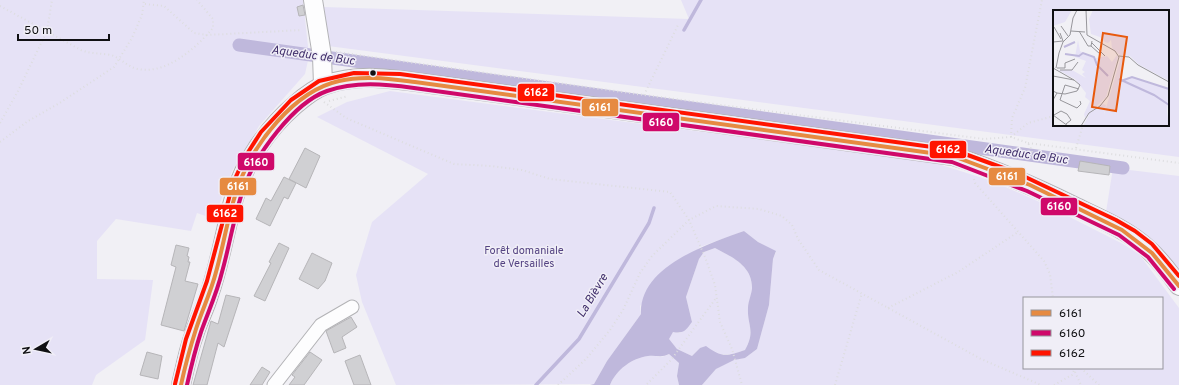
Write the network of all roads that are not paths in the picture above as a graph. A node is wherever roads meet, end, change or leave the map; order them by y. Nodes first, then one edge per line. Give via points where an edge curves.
1 (313, 0) edge
2 (323, 94) junction
3 (1179, 286) edge
4 (352, 307) dead end
5 (181, 385) edge
6 (274, 385) edge

1 - 2 main road via 321,50
2 - 3 main road via 341,80 388,79 938,154 972,162 1048,193 1093,215 1147,248
2 - 5 main road via 284,114 266,134 250,162 234,196 210,295 193,336
4 - 6 street via 321,325

